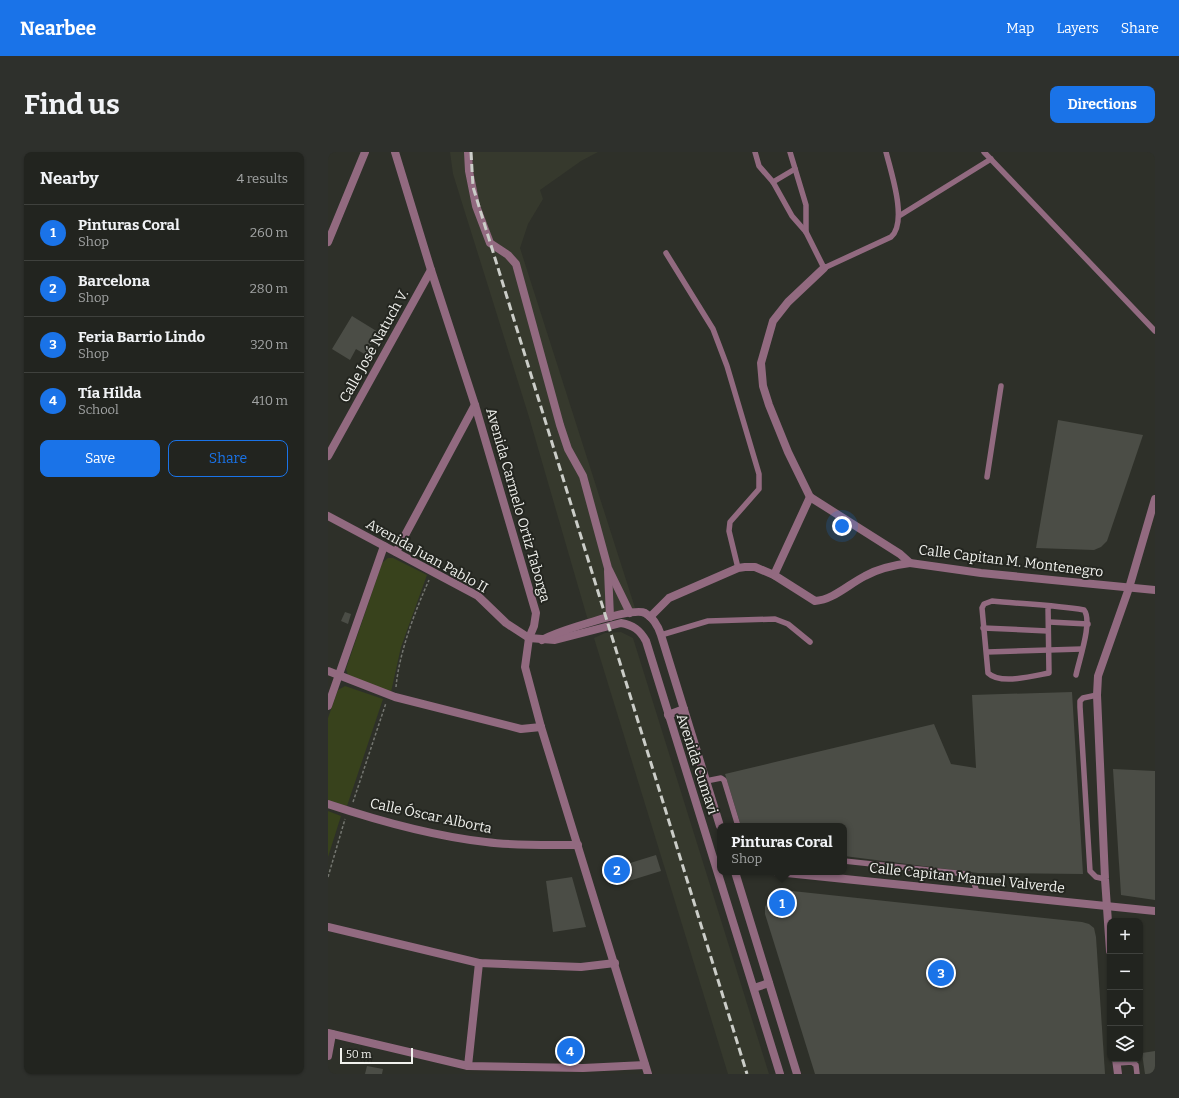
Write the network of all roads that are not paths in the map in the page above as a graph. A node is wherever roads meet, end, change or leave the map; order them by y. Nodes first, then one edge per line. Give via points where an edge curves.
1 (365, 152) edge
2 (395, 152) edge
3 (468, 152) edge
4 (755, 152) edge
5 (790, 152) edge
6 (886, 152) edge
7 (984, 152) edge
8 (991, 159) junction
9 (795, 169) junction
10 (772, 182) junction
11 (898, 216) junction
12 (806, 232) junction
13 (328, 242) edge
14 (666, 253) dead end
15 (824, 268) junction
16 (431, 270) junction
17 (1155, 331) edge
18 (1001, 386) dead end
19 (475, 405) junction
20 (328, 456) edge
21 (987, 477) dead end
22 (810, 497) junction
23 (1155, 498) edge
24 (328, 516) edge
25 (384, 546) junction
26 (396, 552) junction
27 (910, 563) junction
28 (608, 568) junction
29 (738, 568) junction
30 (774, 575) junction
31 (1129, 588) junction
32 (1155, 590) edge
33 (1048, 606) junction
34 (630, 613) junction
35 (610, 617) junction
36 (650, 617) junction
37 (1048, 622) junction
38 (1088, 624) junction
39 (983, 628) junction
40 (1048, 631) junction
41 (661, 635) junction
42 (529, 638) junction
43 (541, 640) junction
44 (810, 642) dead end
45 (1082, 648) junction
46 (1048, 650) junction
47 (987, 652) junction
48 (328, 671) edge
49 (1076, 675) dead end
50 (338, 676) junction
51 (1097, 695) junction
52 (328, 706) edge
53 (684, 709) junction
54 (668, 715) junction
55 (541, 727) junction
56 (706, 781) junction
57 (328, 804) edge
58 (719, 823) edge
59 (737, 823) edge
60 (578, 845) junction
61 (847, 861) edge
62 (717, 871) edge
63 (718, 875) edge
64 (735, 875) edge
65 (807, 875) edge
66 (1105, 879) junction
67 (977, 892) junction
68 (1107, 906) junction
69 (1155, 911) edge
70 (1108, 918) edge
71 (328, 927) edge
72 (479, 963) junction
73 (615, 963) junction
74 (769, 983) junction
75 (754, 988) junction
76 (330, 1034) edge
77 (328, 1056) edge
78 (1117, 1062) edge
79 (1132, 1062) edge
80 (645, 1065) junction
81 (468, 1066) junction
82 (517, 1071) edge
83 (648, 1074) edge
84 (780, 1074) edge
85 (797, 1074) edge
86 (1118, 1074) edge
87 (1137, 1074) edge

1 - 13 street
2 - 16 street, Avenida Carmelo Ortiz Taborga
3 - 28 street via 476,206 490,243 516,264 560,425 568,450 583,476
4 - 10 lane via 758,166
5 - 9 lane
6 - 11 lane
7 - 8 lane
8 - 11 lane
8 - 17 lane
9 - 10 lane
9 - 12 lane via 806,205
10 - 12 lane via 792,216
11 - 15 lane via 897,232 891,237
12 - 15 lane
14 - 29 lane via 713,329 727,366 759,474 759,489 730,522 729,531
15 - 22 street via 788,302 773,321 761,363 769,405
16 - 19 street, Avenida Carmelo Ortiz Taborga
16 - 20 street, Calle José Natuch V.
18 - 21 lane
19 - 26 street
19 - 42 street, Avenida Carmelo Ortiz Taborga via 536,613
22 - 27 street, Calle Capitan M. Montenegro via 900,554
22 - 30 street
23 - 31 street
24 - 25 street, Avenida Juan Pablo II
25 - 26 street, Avenida Juan Pablo II
25 - 50 street
26 - 42 street, Avenida Juan Pablo II via 478,596 506,623
27 - 30 street via 878,569 821,601 807,598
27 - 31 street, Calle Capitan M. Montenegro
28 - 34 street
28 - 35 street
29 - 30 street via 755,567
29 - 36 street via 669,598
31 - 32 street, Calle Capitan M. Montenegro
31 - 51 street via 1098,676
33 - 37 lane
33 - 38 lane via 1084,610 1088,614
33 - 39 lane via 987,602 982,608
34 - 35 street
34 - 36 street via 644,613
35 - 43 street via 554,633
36 - 41 street, Avenida Cumavi
37 - 38 lane
37 - 40 lane
38 - 45 lane
39 - 40 lane
39 - 47 lane
40 - 46 lane
41 - 44 lane via 708,621 775,619 788,624
41 - 53 street, Avenida Cumavi
42 - 43 street, Avenida Cumavi
42 - 55 street, Avenida Carmelo Ortiz Taborga via 525,667
43 - 54 street, Avenida Cumavi via 555,640 621,623 636,628 646,641
45 - 46 lane
45 - 49 lane
46 - 47 lane
46 - 47 lane via 1049,673 1020,678 999,678 988,673
48 - 50 street
50 - 52 street
50 - 55 street via 392,696 521,729
51 - 66 street
51 - 66 lane via 1084,698 1080,701 1080,707 1090,871 1096,877
53 - 54 street
53 - 56 street, Avenida Cumavi
54 - 62 street, Avenida Cumavi
55 - 60 street, Avenida Carmelo Ortiz Taborga
56 - 58 street, Avenida Cumavi
56 - 59 lane via 721,778 724,780
57 - 60 street, Calle Óscar Alborta via 399,825 486,842
60 - 73 street, Avenida Carmelo Ortiz Taborga
61 - 67 lane via 966,874 972,877
63 - 75 street, Avenida Cumavi
64 - 74 street
65 - 67 street, Calle Capitan Manuel Valverde
66 - 68 street
67 - 68 street, Calle Capitan Manuel Valverde
68 - 69 street, Calle Capitan Manuel Valverde
68 - 70 street
71 - 72 street
72 - 73 street via 581,967
72 - 81 street
73 - 80 street, Avenida Carmelo Ortiz Taborga
74 - 75 street
74 - 85 street
75 - 84 street, Avenida Cumavi
76 - 77 street
76 - 81 street
78 - 86 street
79 - 87 lane via 1136,1065
80 - 82 street
80 - 83 street, Avenida Carmelo Ortiz Taborga
81 - 82 street

